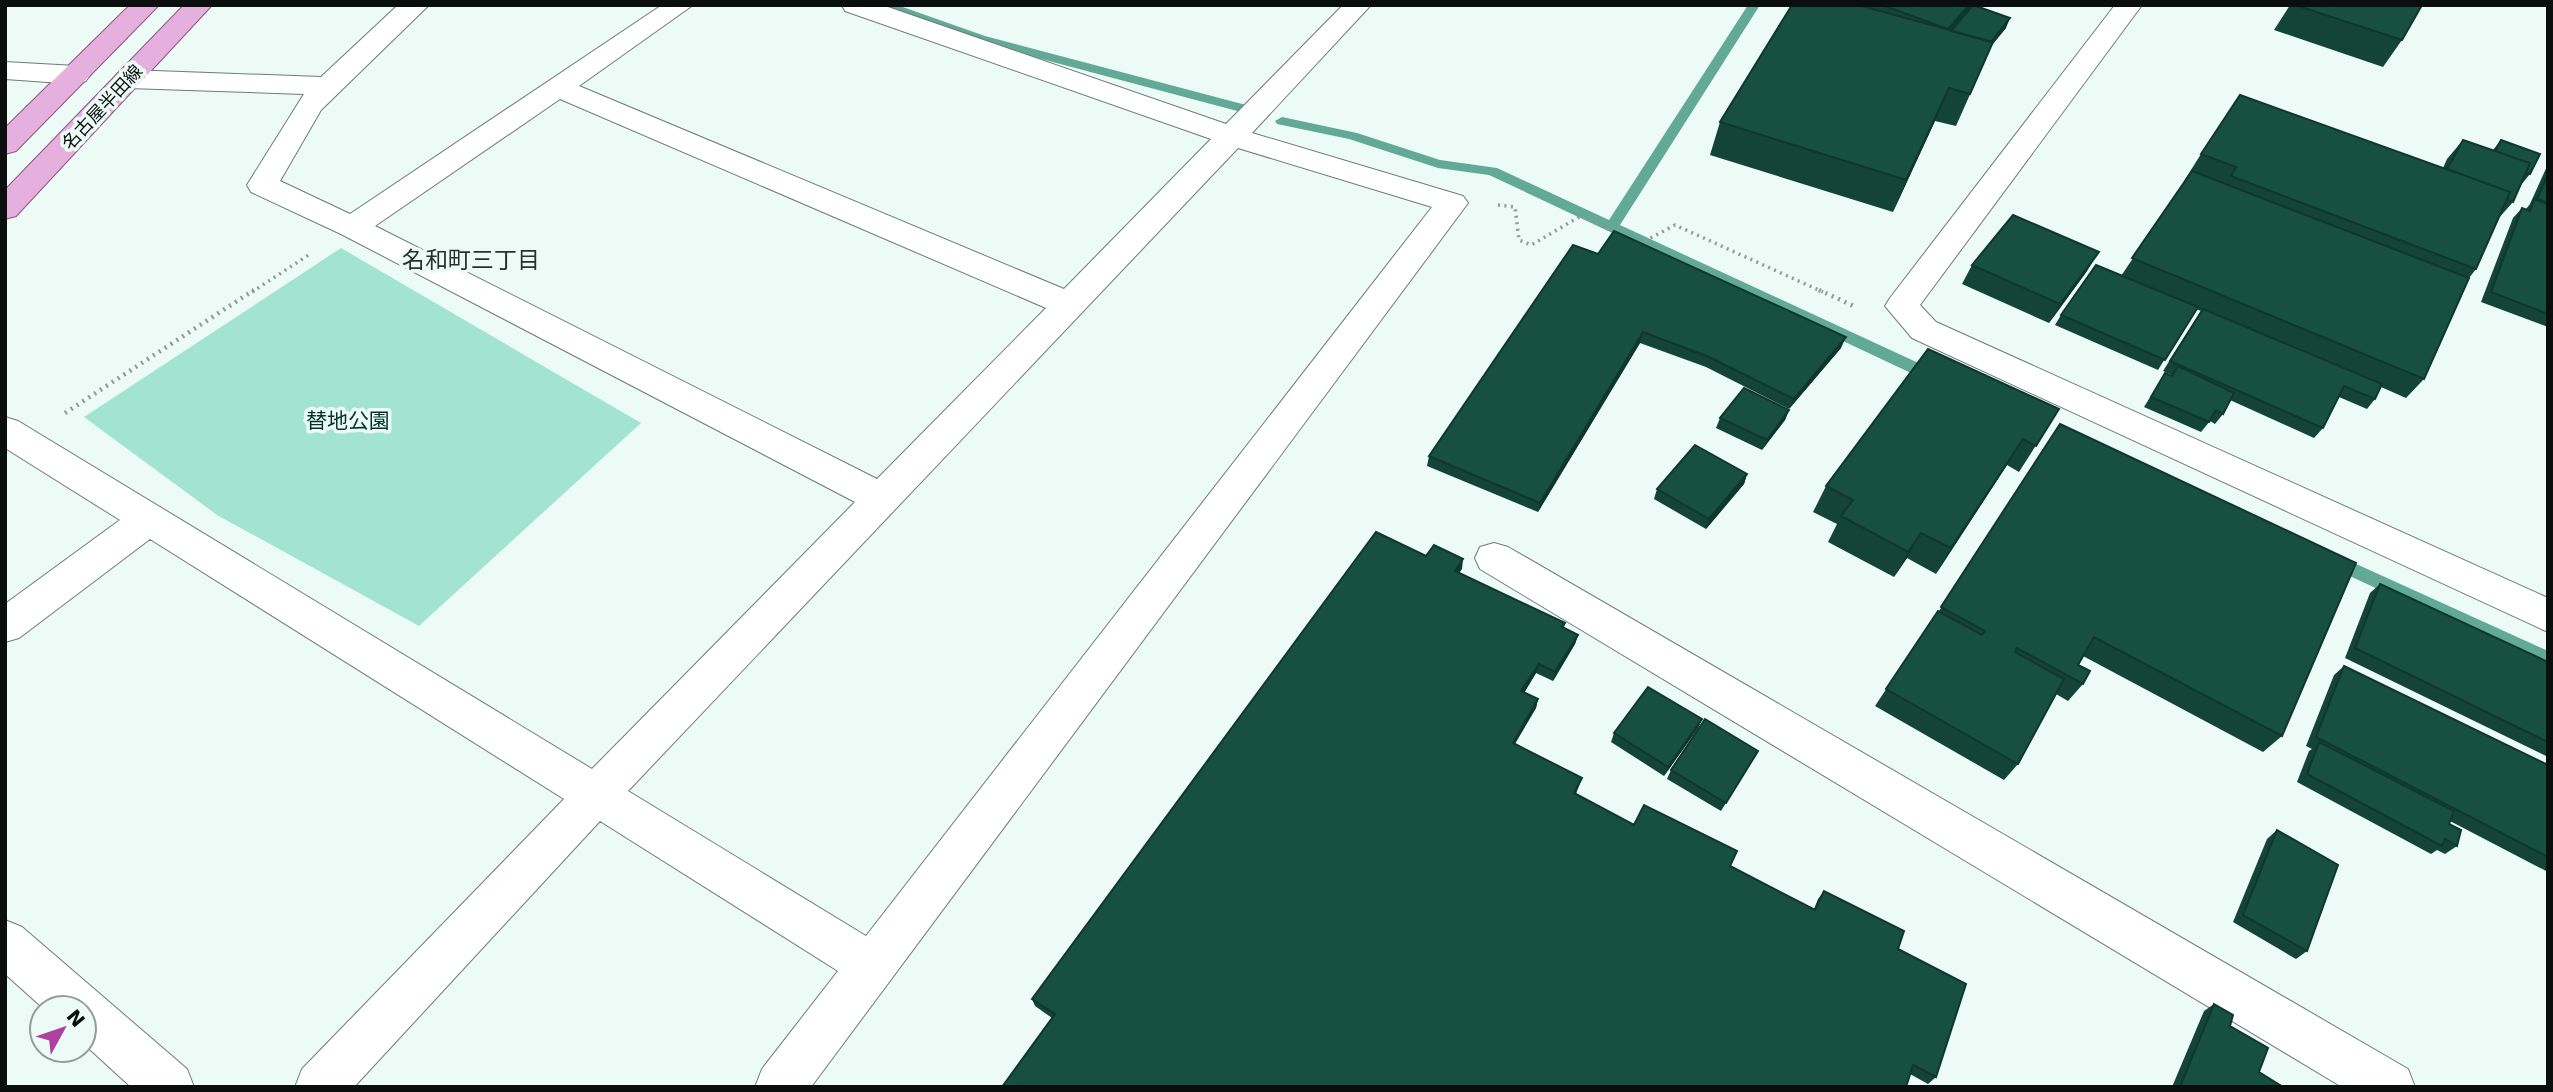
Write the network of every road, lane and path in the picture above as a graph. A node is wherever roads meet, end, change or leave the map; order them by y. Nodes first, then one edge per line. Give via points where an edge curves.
1 (146, 5) edge
2 (199, 5) edge
3 (416, 5) edge
4 (680, 5) edge
5 (855, 5) edge
6 (1358, 5) edge
7 (2129, 5) edge
8 (5, 70) edge
9 (76, 75) junction
10 (128, 79) junction
11 (328, 86) junction
12 (558, 88) junction
13 (1233, 137) junction
14 (5, 145) edge
15 (1452, 203) junction
16 (5, 209) edge
17 (352, 227) junction
18 (1617, 233) edge
19 (1629, 239) edge
20 (1070, 305) junction
21 (1924, 330) junction
22 (15, 435) edge
23 (882, 499) junction
24 (150, 518) junction
25 (1494, 558) dead end
26 (2548, 616) edge
27 (5, 626) edge
28 (597, 794) junction
29 (5, 943) edge
30 (871, 965) junction
31 (63, 994) edge
32 (98, 1024) edge
33 (169, 1087) edge
34 (320, 1087) edge
35 (780, 1087) edge
36 (2390, 1087) edge

1 - 9 main road, 名古屋半田線
2 - 10 main road, 名古屋半田線
3 - 11 street
4 - 12 street
5 - 13 street
6 - 13 street
7 - 21 street via 1902,306
8 - 9 street
9 - 14 main road, 名古屋半田線
10 - 11 street
10 - 16 main road, 名古屋半田線
11 - 17 street via 309,105 262,185
12 - 17 street
12 - 20 street
13 - 15 street
13 - 20 street
15 - 18 path via 1515,207 1519,240 1531,245 1581,216
15 - 30 street
17 - 22 path
17 - 23 street
19 - 21 path via 1641,245 1675,225 1885,319
20 - 23 street
21 - 26 street
22 - 24 street
23 - 28 street
24 - 27 street
24 - 28 street
25 - 36 street
28 - 30 street
28 - 34 street
29 - 31 street
30 - 35 street
32 - 33 street

